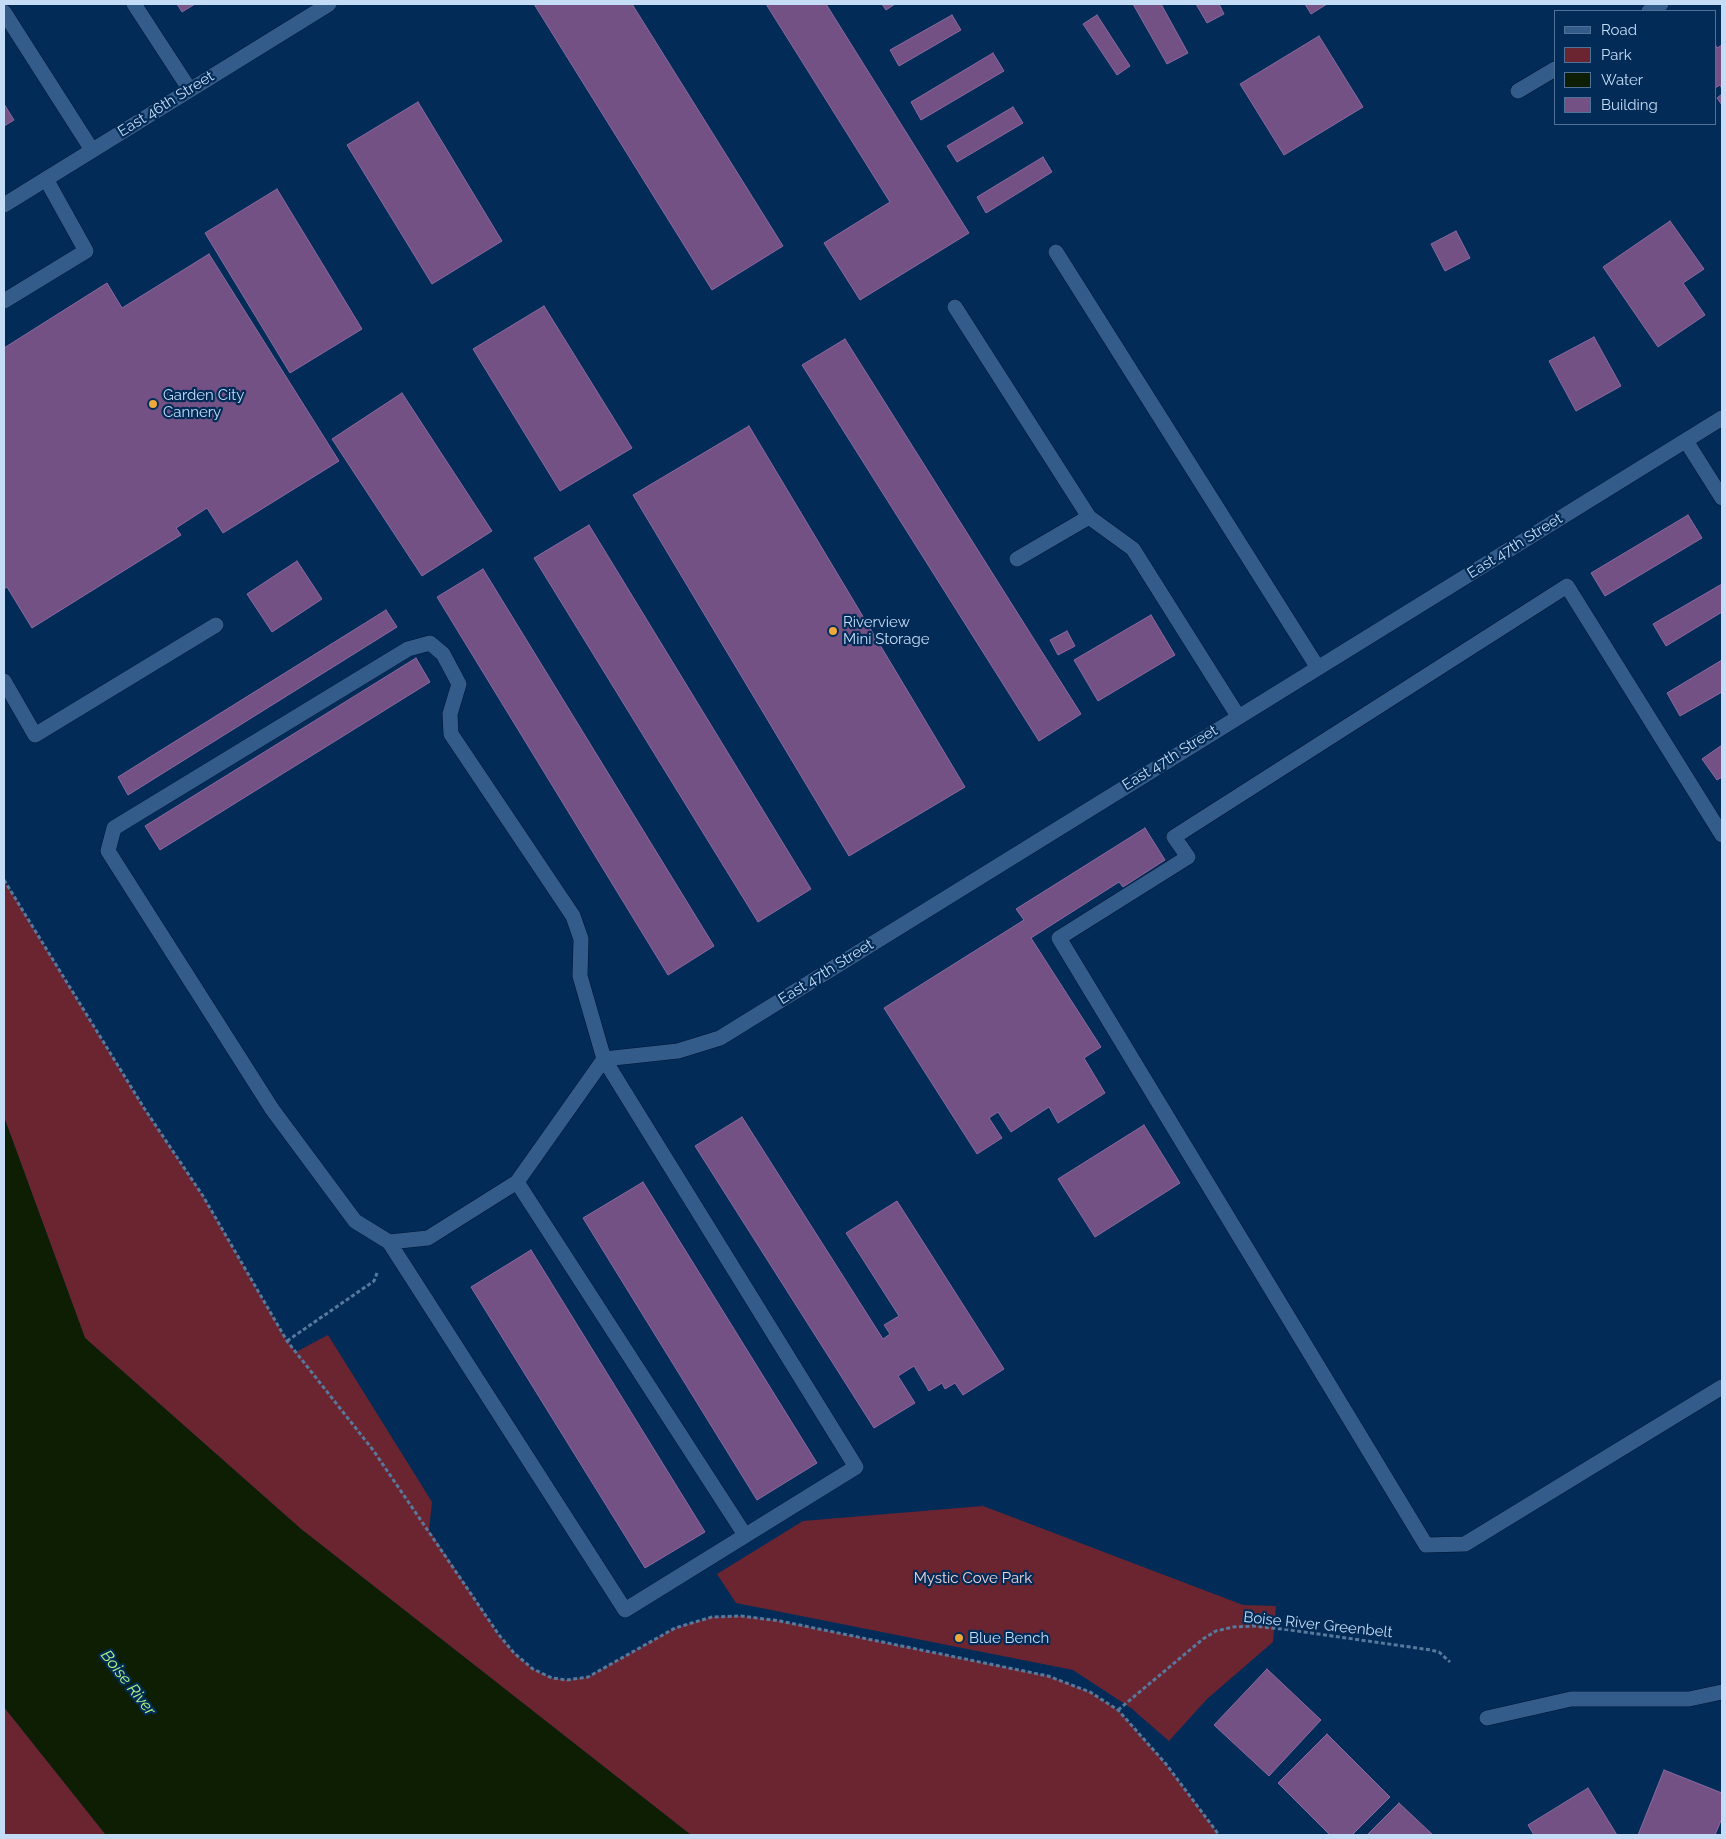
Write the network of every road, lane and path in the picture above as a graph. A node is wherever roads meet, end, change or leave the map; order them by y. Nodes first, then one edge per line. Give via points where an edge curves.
1 (134, 4) edge
2 (329, 4) edge
3 (4, 12) edge
4 (1554, 70) edge
5 (190, 90) junction
6 (1518, 91) dead end
7 (92, 150) junction
8 (46, 179) junction
9 (4, 205) edge
10 (1056, 252) dead end
11 (4, 301) edge
12 (956, 308) dead end
13 (1722, 418) edge
14 (1686, 441) junction
15 (1722, 498) edge
16 (1089, 517) junction
17 (1017, 559) dead end
18 (216, 625) dead end
19 (1318, 668) junction
20 (4, 681) edge
21 (1238, 716) junction
22 (1722, 835) edge
23 (604, 1059) junction
24 (517, 1182) junction
25 (389, 1242) junction
26 (287, 1341) dead end
27 (1722, 1386) edge
28 (745, 1535) junction
29 (1450, 1662) dead end
30 (1722, 1692) edge
31 (1118, 1710) dead end
32 (1487, 1718) dead end

1 - 5 street
2 - 5 street, East 46th Street
3 - 7 street
4 - 6 street
5 - 7 street, East 46th Street
7 - 8 street, East 46th Street
8 - 9 street, East 46th Street
8 - 11 street via 86,251
10 - 19 street
12 - 16 street
13 - 14 street, East 47th Street
14 - 15 street
14 - 19 street, East 47th Street
16 - 17 street
16 - 21 street via 1133,549
18 - 20 street via 35,735
19 - 21 street, East 47th Street
21 - 23 street, East 47th Street via 720,1038 678,1051
22 - 27 street via 1567,586 1174,837 1188,857 1059,938 1426,1545 1465,1544
23 - 24 street
23 - 25 street via 580,976 581,939 573,916 451,734 450,714 459,684 443,654 430,643 408,649 114,828 108,851 272,1109 355,1221
23 - 28 street via 856,1467
24 - 25 street via 428,1238
24 - 28 street
25 - 26 path via 374,1281
25 - 28 street via 625,1610
29 - 31 path, Boise River Greenbelt via 1431,1650 1290,1630 1232,1627 1216,1631 1204,1639
30 - 32 street via 1689,1699 1571,1698

